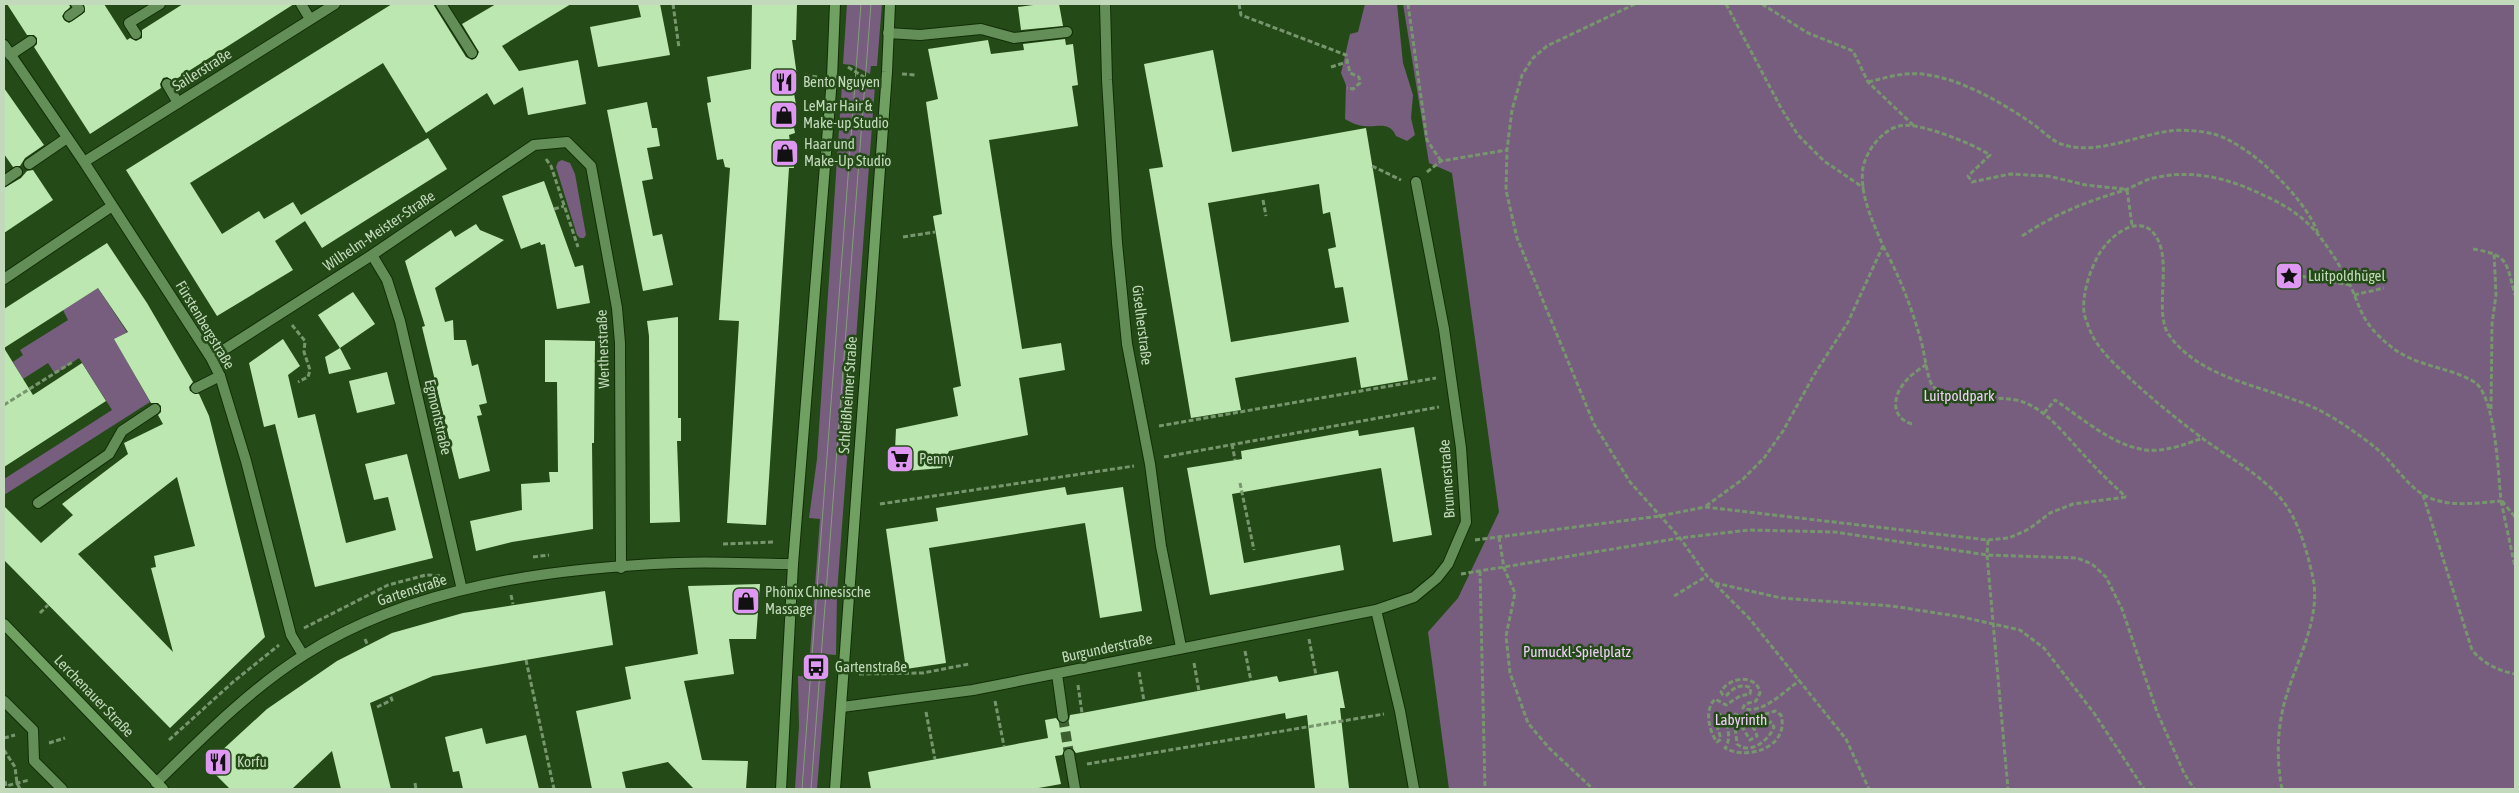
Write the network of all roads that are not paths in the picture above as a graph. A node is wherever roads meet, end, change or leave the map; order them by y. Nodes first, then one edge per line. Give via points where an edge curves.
1 (76, 4) edge
2 (160, 4) edge
3 (301, 4) edge
4 (336, 4) edge
5 (442, 4) edge
6 (835, 4) edge
7 (890, 4) edge
8 (1105, 4) edge
9 (69, 16) dead end
10 (310, 20) junction
11 (1067, 32) dead end
12 (888, 33) junction
13 (136, 34) dead end
14 (31, 41) dead end
15 (4, 46) edge
16 (472, 53) dead end
17 (10, 55) junction
18 (167, 84) dead end
19 (178, 102) junction
20 (67, 138) junction
21 (567, 142) joint
22 (84, 162) junction
23 (29, 164) dead end
24 (17, 172) dead end
25 (4, 181) edge
26 (1416, 182) road end
27 (112, 206) junction
28 (372, 255) junction
29 (4, 279) edge
30 (211, 358) junction
31 (220, 376) junction
32 (196, 388) dead end
33 (155, 409) dead end
34 (38, 503) dead end
35 (793, 564) junction
36 (621, 568) junction
37 (462, 590) junction
38 (1376, 610) junction
39 (4, 624) edge
40 (1186, 646) junction
41 (304, 655) junction
42 (1057, 674) junction
43 (4, 701) edge
44 (842, 707) junction
45 (1064, 716) tunnel mouth
46 (1069, 754) tunnel mouth
47 (159, 786) edge
48 (62, 789) edge
49 (781, 789) edge
50 (835, 789) edge
51 (1075, 789) edge
52 (1414, 789) edge

1 - 9 street via 79,9
2 - 13 street via 129,23
3 - 10 street
4 - 10 street, Sailerstraße
5 - 16 street
6 - 35 main road via 832,78
7 - 12 main road, Schleißheimer Straße
8 - 40 street, Giselherstraße via 1117,243 1127,344 1144,429 1161,546
10 - 19 street, Sailerstraße
11 - 12 street via 1014,38 981,29 920,35
12 - 44 main road, Schleißheimer Straße
14 - 17 street
15 - 17 street, Fürstenbergstraße
17 - 20 street, Fürstenbergstraße
18 - 19 street
19 - 22 street, Sailerstraße
20 - 22 street, Fürstenbergstraße
20 - 23 street
21 - 28 street, Wilhelm-Meister-Straße via 534,145
21 - 36 street, Wertherstraße via 591,166 617,308
22 - 27 street, Fürstenbergstraße
24 - 25 street
26 - 38 street, Brunnerstraße via 1451,375 1466,522 1448,564 1437,578 1414,596
27 - 29 street
27 - 30 street, Fürstenbergstraße
28 - 30 street, Wilhelm-Meister-Straße
28 - 37 street, Egmontstraße via 387,280 400,321
30 - 31 street, Fürstenbergstraße
31 - 32 street
31 - 41 street, Fürstenbergstraße via 246,461 291,635
33 - 34 street via 122,431 109,454
35 - 36 street, Gartenstraße via 677,563
35 - 49 main road
36 - 37 street, Gartenstraße via 542,575
37 - 41 street, Gartenstraße via 383,613
38 - 40 street, Burgunderstraße
38 - 52 street
39 - 47 main road, Lerchenauer Straße
40 - 42 street, Burgunderstraße
41 - 47 street, Gartenstraße via 244,698
42 - 44 street, Burgunderstraße via 924,697
42 - 45 street
43 - 48 street via 33,730 34,761
44 - 50 main road, Schleißheimer Straße
46 - 51 street

